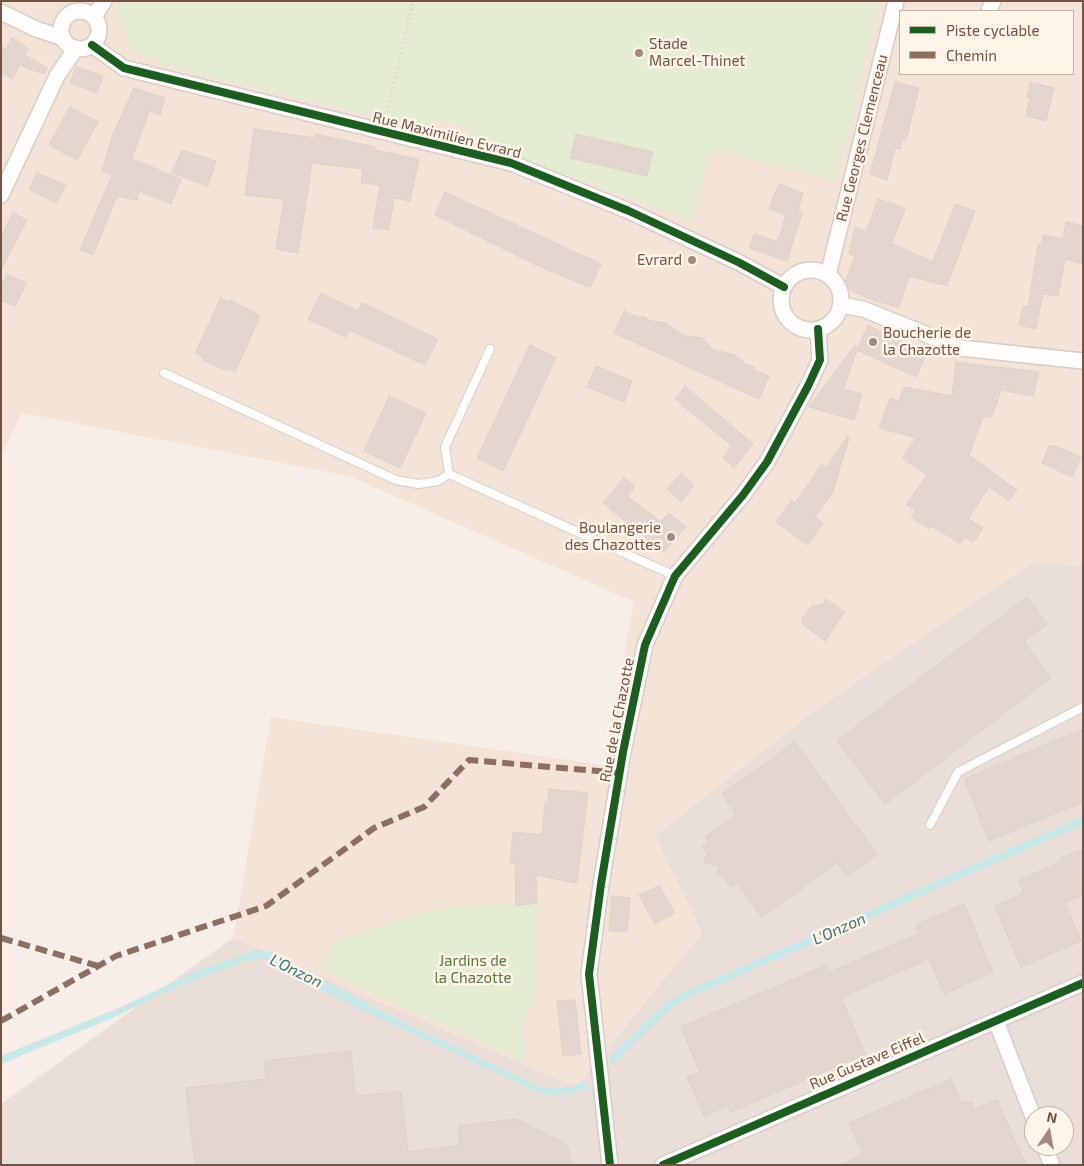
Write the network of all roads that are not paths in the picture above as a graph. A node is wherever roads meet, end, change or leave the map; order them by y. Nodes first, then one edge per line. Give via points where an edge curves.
1 (104, 1) edge
2 (896, 1) edge
3 (1, 12) edge
4 (94, 17) junction
5 (896, 22) edge
6 (63, 38) junction
7 (92, 45) junction
8 (76, 48) junction
9 (7, 169) edge
10 (1, 195) edge
11 (828, 275) junction
12 (784, 287) junction
13 (841, 306) junction
14 (818, 329) junction
15 (490, 349) dead end
16 (1083, 361) edge
17 (164, 374) dead end
18 (449, 474) junction
19 (675, 576) junction
20 (1083, 707) edge
21 (930, 825) dead end
22 (1083, 983) edge
23 (996, 1021) junction
24 (1029, 1106) edge
25 (610, 1165) edge
26 (663, 1165) edge

1 - 4 street
2 - 5 street, Rue Georges Clemenceau
3 - 6 street
4 - 6 street via 84,11 72,12 63,21
4 - 7 street via 99,28
5 - 11 street, Rue Georges Clemenceau
6 - 8 street
7 - 8 street
7 - 12 street, Rue Maximilien Evrard via 124,68 511,164 555,180 732,259
8 - 9 street
9 - 10 street
11 - 12 street via 808,270 794,276
11 - 13 street via 841,294
12 - 14 street via 782,309 788,319 807,330
13 - 14 street via 828,325
13 - 16 street via 863,309 960,348
14 - 19 street, Rue de la Chazotte via 820,360 766,462 743,495
15 - 18 lane via 445,447
17 - 18 lane via 396,480 418,484 438,481
18 - 19 lane
19 - 25 street, Rue de la Chazotte via 645,645 623,752 589,974
20 - 21 lane via 958,772
22 - 23 street, Rue Gustave Eiffel
23 - 24 street
23 - 26 street, Rue Gustave Eiffel

